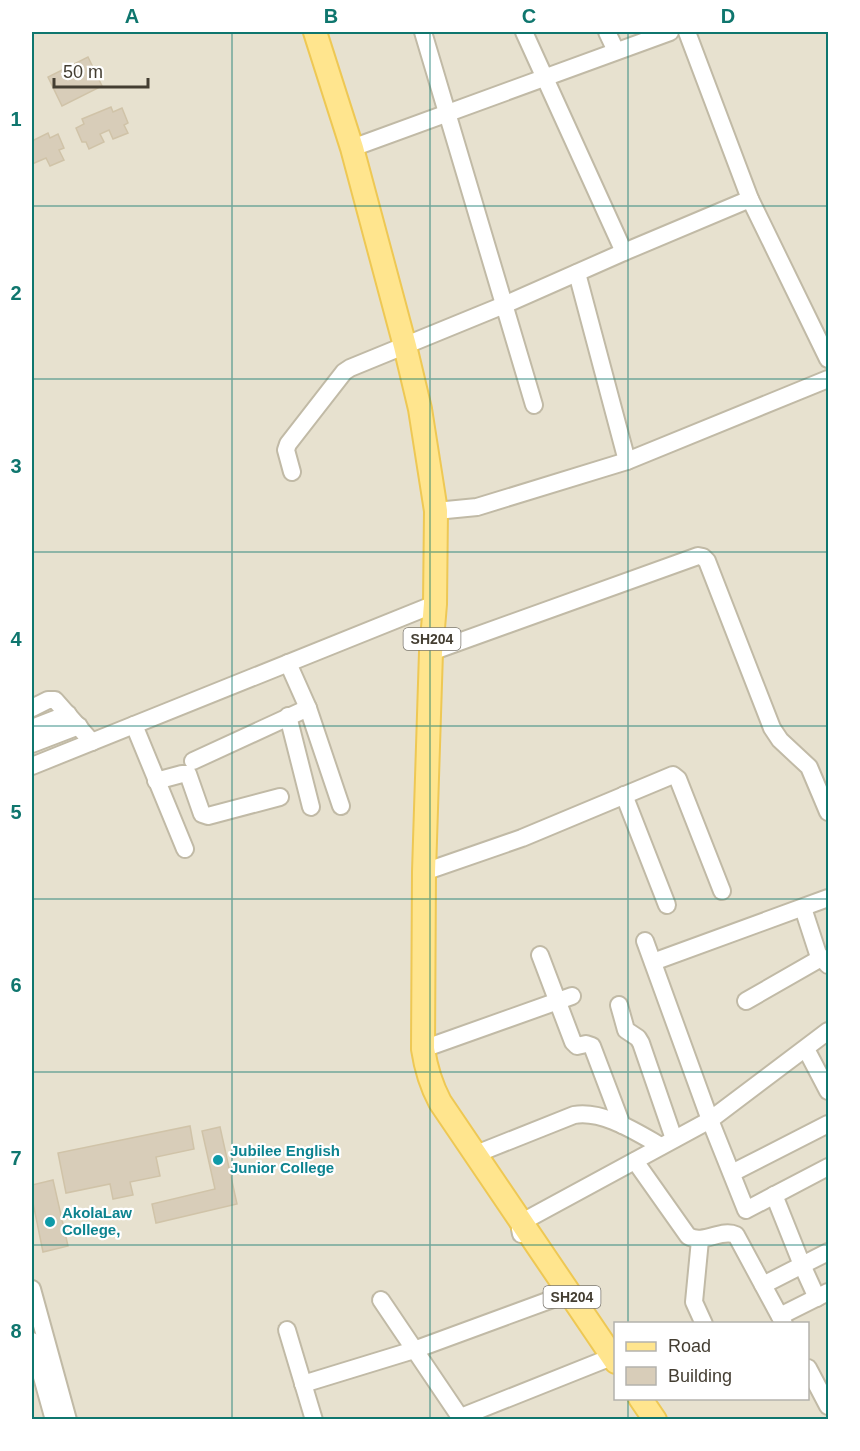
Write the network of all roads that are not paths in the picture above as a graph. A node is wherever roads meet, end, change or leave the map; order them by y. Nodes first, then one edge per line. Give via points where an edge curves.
1 (315, 32) edge
2 (423, 32) edge
3 (524, 32) edge
4 (607, 32) edge
5 (670, 32) edge
6 (687, 32) edge
7 (616, 51) junction
8 (544, 77) junction
9 (447, 113) junction
10 (352, 148) junction
11 (750, 199) junction
12 (624, 252) junction
13 (577, 273) junction
14 (504, 305) junction
15 (405, 346) junction
16 (828, 359) edge
17 (828, 379) edge
18 (534, 405) dead end
19 (627, 461) junction
20 (292, 472) dead end
21 (436, 511) junction
22 (435, 604) junction
23 (431, 652) junction
24 (288, 663) junction
25 (32, 708) edge
26 (308, 708) junction
27 (288, 716) junction
28 (73, 720) junction
29 (134, 725) junction
30 (32, 728) edge
31 (92, 742) junction
32 (32, 744) edge
33 (193, 761) dead end
34 (32, 766) edge
35 (156, 781) junction
36 (624, 795) junction
37 (280, 797) dead end
38 (341, 806) dead end
39 (311, 807) dead end
40 (828, 812) edge
41 (185, 849) dead end
42 (424, 872) junction
43 (722, 891) dead end
44 (828, 898) edge
45 (668, 905) dead end
46 (803, 908) junction
47 (645, 940) dead end
48 (540, 955) dead end
49 (653, 962) junction
50 (825, 962) edge
51 (565, 998) junction
52 (746, 1001) dead end
53 (619, 1005) dead end
54 (828, 1031) edge
55 (423, 1049) junction
56 (806, 1049) junction
57 (828, 1091) edge
58 (710, 1120) junction
59 (828, 1124) edge
60 (622, 1125) junction
61 (668, 1142) junction
62 (476, 1154) junction
63 (635, 1161) junction
64 (828, 1167) edge
65 (732, 1173) junction
66 (774, 1196) junction
67 (746, 1210) junction
68 (525, 1227) junction
69 (734, 1233) junction
70 (700, 1240) junction
71 (828, 1252) edge
72 (802, 1265) junction
73 (763, 1285) junction
74 (32, 1289) edge
75 (823, 1295) edge
76 (561, 1296) junction
77 (381, 1300) dead end
78 (782, 1320) edge
79 (704, 1322) edge
80 (286, 1330) dead end
81 (32, 1341) edge
82 (414, 1350) junction
83 (610, 1361) edge
84 (809, 1372) edge
85 (303, 1384) junction
86 (54, 1393) junction
87 (632, 1400) edge
88 (641, 1400) edge
89 (828, 1406) edge
90 (462, 1418) edge
91 (54, 1419) edge
92 (68, 1419) edge
93 (314, 1419) edge
94 (637, 1419) edge
95 (655, 1419) edge

1 - 10 main road, SH204
2 - 9 street
3 - 8 street
4 - 7 street
5 - 7 street
6 - 11 street
7 - 8 street
8 - 9 street
8 - 12 street
9 - 10 street
9 - 14 street
10 - 15 main road, SH204
11 - 12 street
11 - 16 street
12 - 13 street
13 - 14 street
13 - 19 street
14 - 15 street
14 - 18 street
15 - 20 street via 345,372 288,444
15 - 21 main road, SH204 via 420,408
17 - 19 street
19 - 21 street via 477,507
21 - 22 main road, SH204
22 - 23 main road, SH204
22 - 24 street
23 - 40 street via 703,557 772,728 809,766
23 - 42 main road, SH204
24 - 26 street
24 - 29 street
25 - 28 street via 56,700
26 - 27 street
26 - 38 street
27 - 33 street
27 - 39 street
28 - 30 street
28 - 31 street
28 - 32 street
29 - 31 street
29 - 35 street
31 - 34 street
35 - 37 street via 188,774 202,814 208,816
35 - 41 street
36 - 42 street via 522,838
36 - 43 street via 666,777 676,777
36 - 45 street
42 - 55 main road, SH204
44 - 46 street
46 - 49 street
46 - 50 street
47 - 49 street
48 - 51 street
49 - 58 street
50 - 52 street
51 - 55 street
51 - 60 street via 573,1042 577,1046 592,1046
53 - 61 street via 626,1030 641,1043
54 - 56 street
55 - 62 main road, SH204 via 429,1081
56 - 57 street
56 - 58 street
58 - 61 street
58 - 65 street
59 - 65 street
60 - 61 street
60 - 62 street via 592,1115 574,1115
61 - 63 street
62 - 68 main road, SH204
63 - 68 street
63 - 70 street via 688,1236
64 - 66 street
65 - 67 street
66 - 67 street
66 - 72 street
67 - 69 street
68 - 76 street via 520,1232
68 - 83 main road, SH204
69 - 70 street
69 - 73 street
70 - 79 street via 694,1302
71 - 72 street
72 - 73 street
72 - 75 street
73 - 78 street
74 - 86 street
75 - 78 street
76 - 82 street
76 - 83 street
77 - 82 street
80 - 85 street
81 - 86 street
82 - 85 street
82 - 90 street
83 - 90 street
84 - 89 street
85 - 93 street
86 - 91 street
86 - 92 street
87 - 94 street
88 - 95 main road

